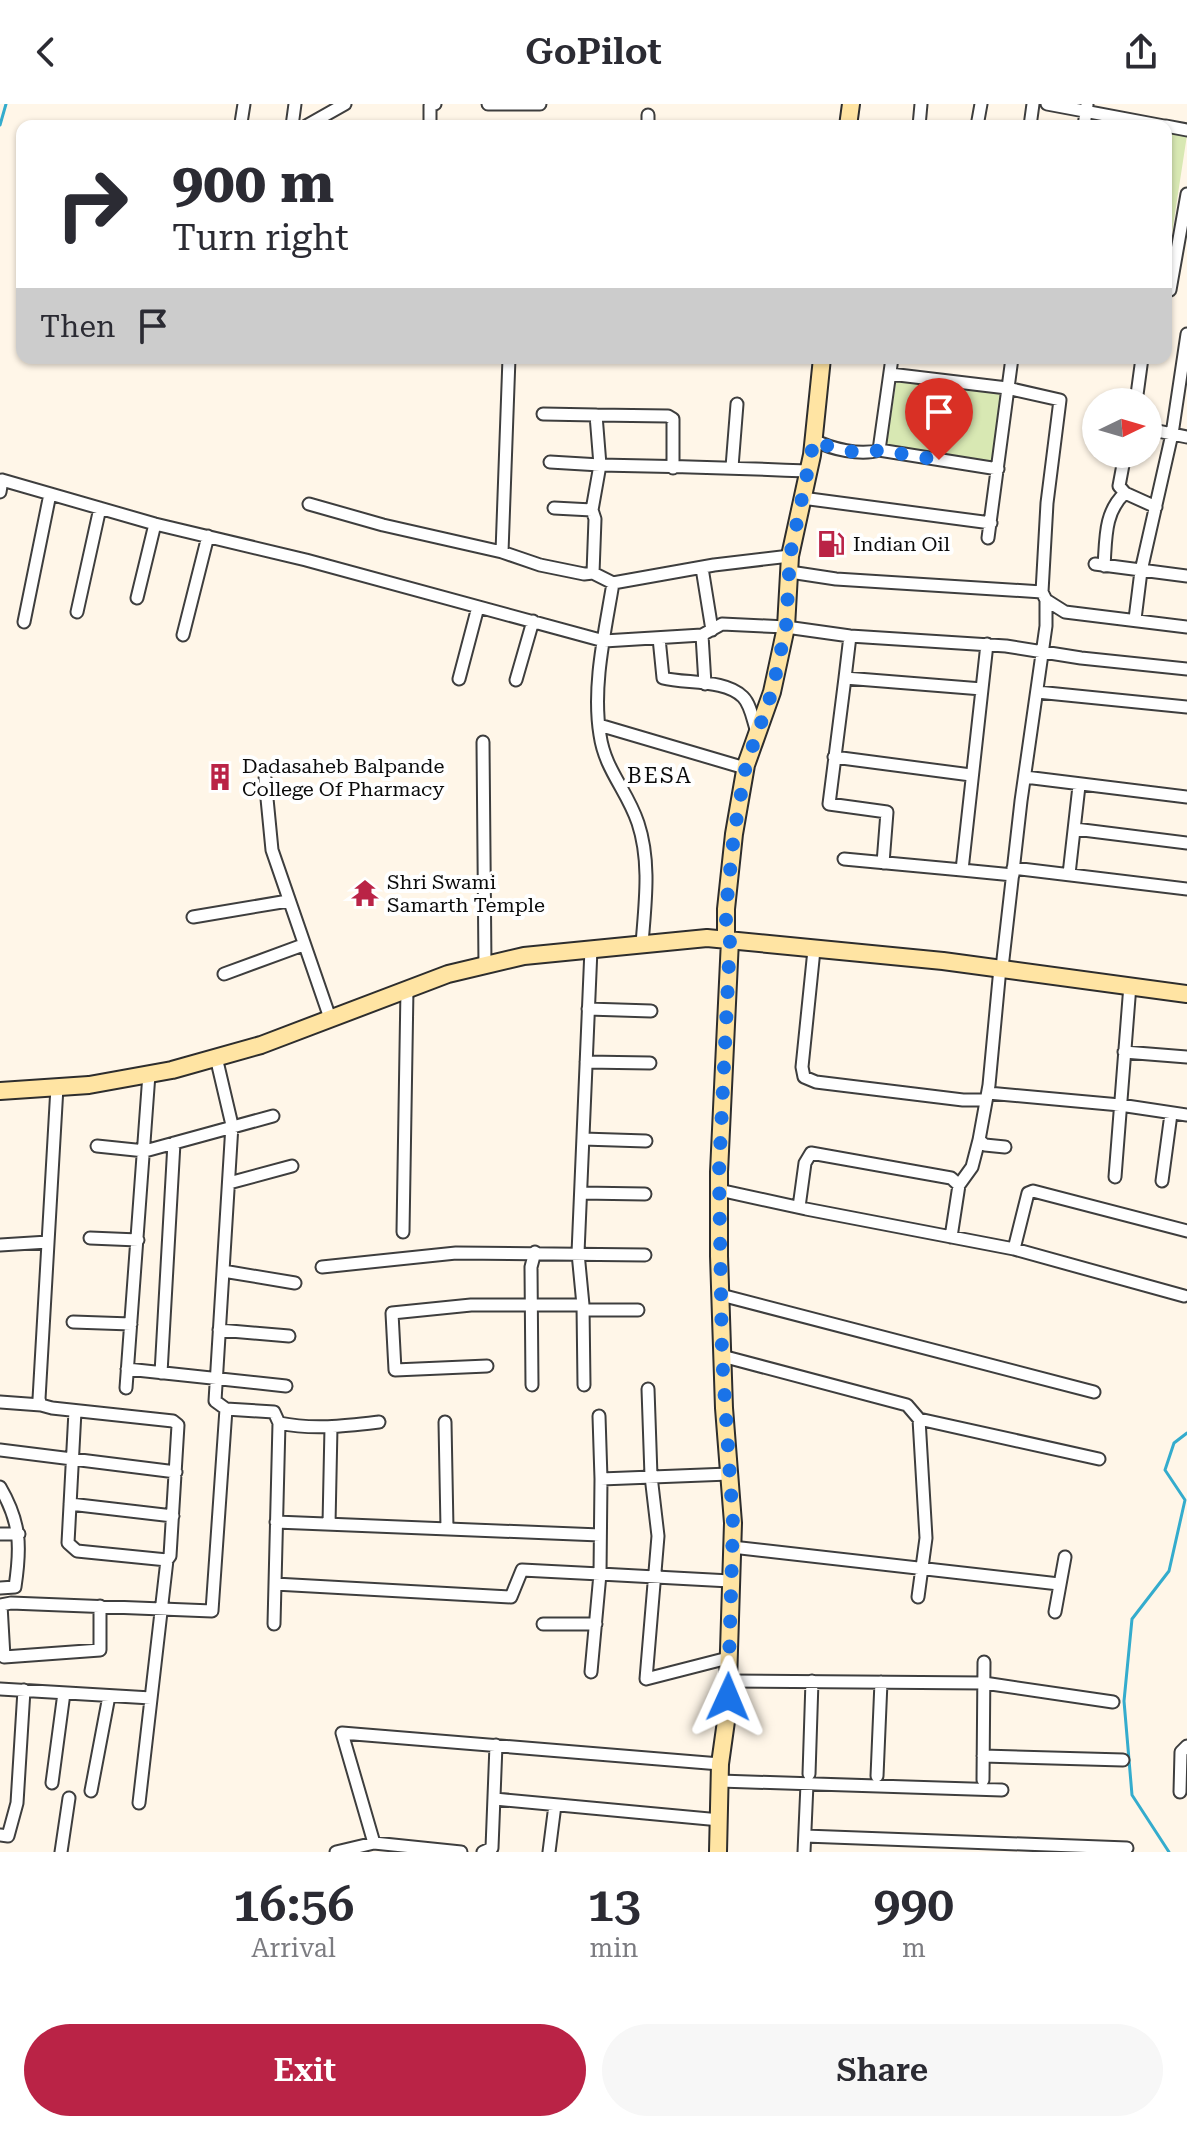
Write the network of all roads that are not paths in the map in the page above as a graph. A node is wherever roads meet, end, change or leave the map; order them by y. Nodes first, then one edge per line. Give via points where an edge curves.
1 (345, 104) edge
2 (488, 104) edge
3 (526, 104) edge
4 (540, 104) edge
5 (1047, 104) edge
6 (1086, 107) edge
7 (317, 120) edge
8 (1140, 120) edge
9 (1187, 194) edge
10 (1172, 279) edge
11 (1187, 334) edge
12 (509, 364) edge
13 (821, 364) edge
14 (891, 364) edge
15 (1011, 364) edge
16 (1141, 364) edge
17 (890, 374) junction
18 (1007, 388) junction
19 (1138, 388) edge
20 (737, 404) dead end
21 (543, 414) dead end
22 (596, 415) junction
23 (1162, 432) edge
24 (1172, 434) junction
25 (1187, 437) edge
26 (814, 440) junction
27 (879, 450) junction
28 (550, 462) dead end
29 (600, 465) junction
30 (732, 467) junction
31 (673, 468) junction
32 (1122, 468) edge
33 (998, 469) junction
34 (808, 471) junction
35 (0, 492) edge
36 (1125, 493) junction
37 (50, 494) junction
38 (802, 498) junction
39 (309, 504) dead end
40 (1156, 507) junction
41 (100, 508) junction
42 (554, 508) dead end
43 (592, 510) junction
44 (991, 523) junction
45 (155, 524) junction
46 (208, 536) junction
47 (988, 538) dead end
48 (502, 552) junction
49 (790, 564) junction
50 (702, 568) junction
51 (1141, 571) junction
52 (593, 573) junction
53 (1187, 576) edge
54 (613, 583) junction
55 (1044, 596) junction
56 (137, 598) dead end
57 (478, 607) junction
58 (77, 612) dead end
59 (1135, 619) junction
60 (533, 621) junction
61 (24, 622) dead end
62 (786, 627) junction
63 (1187, 627) edge
64 (707, 632) junction
65 (183, 635) dead end
66 (850, 636) junction
67 (659, 638) junction
68 (604, 641) junction
69 (987, 644) junction
70 (1042, 650) junction
71 (1187, 669) edge
72 (845, 678) junction
73 (459, 679) dead end
74 (516, 680) dead end
75 (705, 684) junction
76 (982, 689) junction
77 (1037, 692) junction
78 (1187, 707) edge
79 (599, 725) junction
80 (757, 732) junction
81 (483, 742) dead end
82 (834, 757) junction
83 (745, 768) junction
84 (971, 775) junction
85 (1025, 777) junction
86 (265, 778) dead end
87 (1079, 786) junction
88 (1187, 797) edge
89 (1075, 829) junction
90 (1187, 843) edge
91 (844, 859) dead end
92 (883, 863) junction
93 (962, 870) junction
94 (1013, 872) junction
95 (1069, 874) junction
96 (1187, 889) edge
97 (288, 901) junction
98 (193, 917) dead end
99 (728, 940) junction
100 (642, 944) junction
101 (303, 945) junction
102 (591, 949) junction
103 (814, 950) junction
104 (485, 965) junction
105 (1001, 968) junction
106 (224, 974) dead end
107 (1130, 985) junction
108 (407, 989) junction
109 (1187, 994) edge
110 (588, 1009) junction
111 (651, 1011) dead end
112 (330, 1018) junction
113 (1124, 1052) junction
114 (216, 1057) junction
115 (1187, 1057) edge
116 (586, 1062) junction
117 (650, 1063) dead end
118 (149, 1074) junction
119 (57, 1087) junction
120 (0, 1091) edge
121 (987, 1097) junction
122 (1120, 1105) junction
123 (1171, 1114) junction
124 (1187, 1115) edge
125 (273, 1116) dead end
126 (232, 1127) junction
127 (583, 1139) junction
128 (979, 1140) junction
129 (646, 1141) dead end
130 (174, 1143) junction
131 (97, 1146) dead end
132 (1005, 1147) dead end
133 (145, 1151) junction
134 (292, 1166) dead end
135 (1115, 1177) dead end
136 (1162, 1181) dead end
137 (229, 1183) junction
138 (959, 1185) junction
139 (719, 1190) junction
140 (581, 1193) junction
141 (645, 1194) dead end
142 (799, 1207) junction
143 (1187, 1231) edge
144 (403, 1232) dead end
145 (951, 1237) junction
146 (90, 1238) dead end
147 (138, 1240) junction
148 (48, 1242) junction
149 (0, 1245) edge
150 (1014, 1249) junction
151 (535, 1252) junction
152 (578, 1253) junction
153 (645, 1255) dead end
154 (322, 1267) dead end
155 (223, 1271) junction
156 (295, 1283) dead end
157 (721, 1295) junction
158 (1184, 1296) dead end
159 (531, 1305) junction
160 (583, 1308) junction
161 (638, 1310) dead end
162 (73, 1322) dead end
163 (131, 1324) junction
164 (219, 1330) junction
165 (289, 1336) dead end
166 (722, 1356) junction
167 (487, 1366) dead end
168 (127, 1369) junction
169 (161, 1373) junction
170 (216, 1378) junction
171 (532, 1385) dead end
172 (584, 1385) dead end
173 (286, 1386) dead end
174 (126, 1388) dead end
175 (648, 1389) dead end
176 (1094, 1392) dead end
177 (0, 1402) edge
178 (41, 1405) junction
179 (226, 1409) junction
180 (75, 1411) junction
181 (599, 1416) dead end
182 (919, 1419) junction
183 (379, 1422) dead end
184 (445, 1422) dead end
185 (279, 1423) junction
186 (331, 1427) junction
187 (0, 1450) edge
188 (73, 1457) junction
189 (1099, 1459) dead end
190 (176, 1472) junction
191 (729, 1474) junction
192 (651, 1476) junction
193 (601, 1479) junction
194 (0, 1487) edge
195 (70, 1504) junction
196 (173, 1516) junction
197 (276, 1522) junction
198 (329, 1524) junction
199 (447, 1528) junction
200 (0, 1534) edge
201 (19, 1534) junction
202 (600, 1535) junction
203 (732, 1547) junction
204 (1065, 1557) dead end
205 (167, 1560) junction
206 (922, 1568) junction
207 (600, 1574) junction
208 (654, 1577) junction
209 (730, 1581) junction
210 (275, 1584) junction
211 (1059, 1584) junction
212 (15, 1587) junction
213 (0, 1588) edge
214 (918, 1597) dead end
215 (11, 1603) junction
216 (100, 1606) junction
217 (162, 1609) junction
218 (1055, 1612) dead end
219 (274, 1624) dead end
220 (543, 1624) dead end
221 (596, 1624) junction
222 (728, 1658) junction
223 (984, 1662) dead end
224 (591, 1672) dead end
225 (728, 1681) junction
226 (812, 1681) junction
227 (881, 1682) junction
228 (984, 1683) junction
229 (0, 1689) edge
230 (24, 1690) junction
231 (64, 1693) junction
232 (109, 1696) junction
233 (151, 1698) junction
234 (1113, 1702) dead end
235 (496, 1745) junction
236 (1187, 1746) edge
237 (983, 1756) junction
238 (1123, 1760) dead end
239 (720, 1773) junction
240 (877, 1776) dead end
241 (808, 1779) junction
242 (983, 1780) dead end
243 (52, 1783) dead end
244 (1002, 1790) dead end
245 (91, 1791) dead end
246 (1180, 1792) dead end
247 (69, 1798) dead end
248 (495, 1799) junction
249 (139, 1803) dead end
250 (555, 1805) junction
251 (720, 1820) junction
252 (0, 1835) edge
253 (805, 1836) junction
254 (374, 1843) junction
255 (1127, 1848) dead end
256 (1094, 1850) edge
257 (61, 1852) edge
258 (336, 1852) edge
259 (461, 1852) edge
260 (483, 1852) edge
261 (549, 1852) edge
262 (718, 1852) edge
263 (804, 1852) edge

1 - 7 street
2 - 3 street
3 - 4 street
5 - 6 street
6 - 8 street
9 - 10 street
11 - 24 street
12 - 48 street
13 - 26 street
14 - 17 street
15 - 18 street
16 - 19 street
17 - 18 street
17 - 27 street
18 - 33 street
18 - 55 street via 1060,400 1047,503
20 - 30 street
21 - 22 street
22 - 29 street
22 - 31 street via 673,419
23 - 24 street
24 - 25 street
24 - 40 street
26 - 27 street via 841,449
26 - 34 street
27 - 33 street
28 - 29 street
29 - 31 street
29 - 43 street
30 - 31 street
30 - 34 street
32 - 36 street via 1119,486
33 - 44 street
34 - 38 street
35 - 37 street via 2,480
36 - 40 street
36 - 51 street via 1112,507 1100,565
37 - 41 street
37 - 61 street
38 - 44 street
38 - 49 street
39 - 48 street
40 - 51 street
41 - 45 street
41 - 58 street
42 - 43 street
43 - 52 street
44 - 47 street
45 - 46 street
45 - 56 street
46 - 57 street
46 - 65 street
48 - 52 street via 540,565
49 - 50 street
49 - 55 street via 836,579
49 - 62 street
50 - 54 street
50 - 64 street
51 - 53 street
51 - 59 street
52 - 54 street
54 - 68 street
55 - 59 street via 1065,612
55 - 70 street
57 - 60 street
57 - 73 street
59 - 63 street
60 - 68 street
60 - 74 street
62 - 64 street via 722,624
62 - 66 street
62 - 80 street
64 - 67 street
64 - 75 street
66 - 69 street
66 - 72 street
67 - 68 street
67 - 75 street via 663,678
68 - 79 street
69 - 70 street
69 - 76 street
70 - 71 street
70 - 77 street
72 - 76 street
72 - 82 street
75 - 80 street via 741,695
76 - 84 street
77 - 78 street
77 - 85 street
79 - 83 street
79 - 100 street via 607,767 624,792 645,853
80 - 83 street
81 - 104 street
82 - 84 street
82 - 92 street via 829,804 887,812
83 - 99 street via 726,909
84 - 93 street
85 - 87 street
85 - 94 street
86 - 97 street via 272,850
87 - 88 street
87 - 89 street
89 - 90 street
89 - 95 street
91 - 92 street
92 - 93 street
93 - 94 street
94 - 95 street
94 - 105 street
95 - 96 street
97 - 98 street
97 - 101 street
99 - 100 street
99 - 103 street
99 - 139 street
100 - 102 street
101 - 106 street
101 - 112 street
102 - 104 street
102 - 110 street
103 - 105 street
103 - 121 street via 804,1077 963,1100
104 - 108 street
105 - 107 street
105 - 121 street
107 - 109 street
107 - 113 street
108 - 112 street
108 - 144 street
110 - 111 street
110 - 116 street
112 - 114 street
113 - 115 street
113 - 122 street
114 - 118 street
114 - 126 street
116 - 117 street
116 - 127 street
118 - 119 street
118 - 133 street
119 - 120 street
119 - 148 street
121 - 122 street
121 - 128 street
122 - 123 street
122 - 135 street
123 - 124 street
123 - 136 street
125 - 126 street
126 - 130 street
126 - 137 street
127 - 129 street
127 - 140 street
128 - 132 street
128 - 138 street via 972,1167
130 - 133 street
130 - 169 street
131 - 133 street
133 - 147 street
134 - 137 street
137 - 155 street
138 - 142 street via 951,1178 811,1153
138 - 145 street
139 - 142 street
139 - 157 street
140 - 141 street
140 - 152 street
142 - 145 street
143 - 150 street via 1033,1191 1028,1193
145 - 150 street
146 - 147 street
147 - 163 street
148 - 149 street
148 - 178 street
150 - 158 street
151 - 152 street
151 - 154 street via 456,1253
151 - 159 street
152 - 153 street
152 - 160 street
155 - 156 street
155 - 164 street
157 - 166 street
157 - 176 street
159 - 160 street
159 - 167 street via 392,1313 395,1370
159 - 171 street
160 - 161 street
160 - 172 street
162 - 163 street
163 - 168 street
164 - 165 street
164 - 170 street
166 - 182 street via 907,1405
166 - 191 street
168 - 169 street
168 - 174 street
169 - 170 street
170 - 173 street
170 - 179 street via 215,1401
175 - 192 street
177 - 178 street
178 - 180 street
179 - 185 street via 274,1412
179 - 217 street via 212,1611
180 - 188 street
180 - 190 street via 173,1421 179,1429
181 - 193 street
182 - 189 street
182 - 206 street via 926,1538
183 - 186 street
184 - 199 street
185 - 186 street
185 - 197 street
186 - 198 street
187 - 188 street
188 - 190 street
188 - 195 street
190 - 196 street
191 - 192 street
191 - 203 street
192 - 193 street
192 - 208 street via 658,1536
193 - 202 street
194 - 201 street
195 - 196 street
195 - 205 street via 68,1543 77,1551
196 - 205 street
197 - 198 street
197 - 210 street
198 - 199 street
199 - 202 street
200 - 201 street
201 - 212 street
202 - 207 street
203 - 206 street
203 - 209 street
204 - 211 street
205 - 217 street
206 - 211 street
206 - 214 street
207 - 208 street
207 - 210 street via 522,1570 511,1597
207 - 221 street
208 - 209 street
208 - 222 street via 646,1679
209 - 222 street
210 - 219 street
211 - 218 street
212 - 213 street
212 - 215 street
215 - 216 street
215 - 216 street via 1,1605 4,1657 100,1650
216 - 217 street
217 - 233 street
220 - 221 street
221 - 224 street
222 - 225 street
223 - 228 street
225 - 226 street
225 - 239 street
226 - 227 street
226 - 241 street
227 - 228 street
227 - 240 street
228 - 234 street
228 - 237 street
229 - 230 street
230 - 231 street
230 - 252 street via 17,1803 8,1836
231 - 232 street
231 - 243 street
232 - 233 street
232 - 245 street
233 - 249 street
235 - 239 street
235 - 248 street
235 - 254 street via 342,1733
236 - 246 street via 1181,1752
237 - 238 street
237 - 242 street
239 - 241 street
239 - 251 street
241 - 244 street
241 - 253 street
247 - 257 street
248 - 250 street
248 - 260 street via 492,1848
250 - 251 street
250 - 261 street
251 - 262 street
253 - 256 street
253 - 263 street
254 - 258 street
254 - 259 street
255 - 256 street

